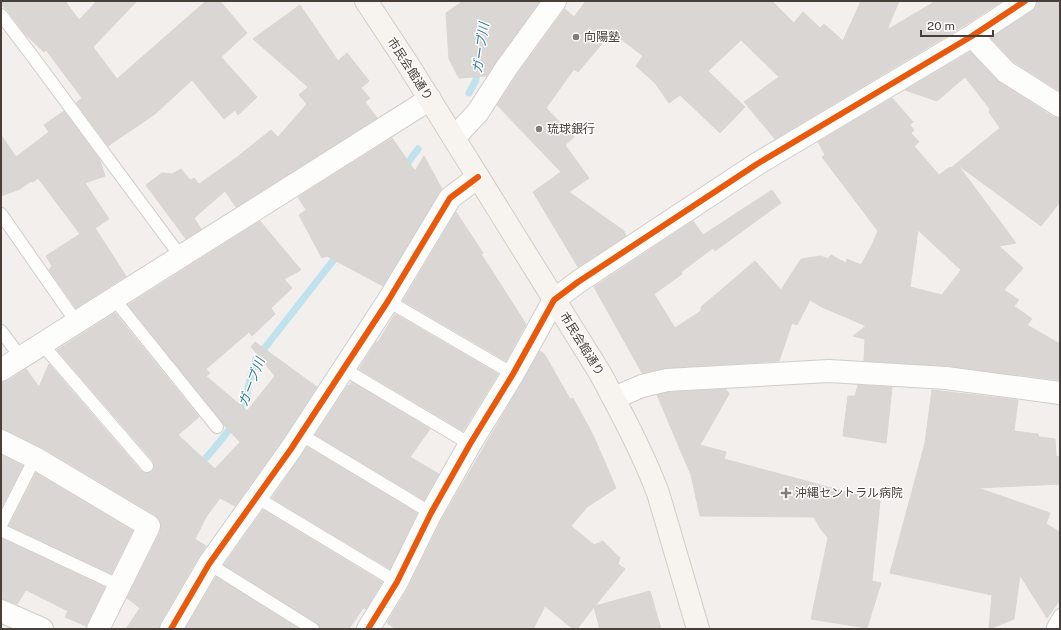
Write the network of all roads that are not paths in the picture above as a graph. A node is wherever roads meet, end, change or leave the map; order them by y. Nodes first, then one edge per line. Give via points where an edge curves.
1 (366, 1) edge
2 (554, 1) edge
3 (1024, 1) edge
4 (1, 15) edge
5 (972, 36) junction
6 (430, 99) junction
7 (1060, 106) edge
8 (454, 138) junction
9 (478, 177) junction
10 (1, 214) edge
11 (181, 257) junction
12 (114, 299) junction
13 (554, 300) junction
14 (388, 301) junction
15 (77, 323) junction
16 (1, 331) edge
17 (42, 344) junction
18 (21, 358) junction
19 (344, 369) junction
20 (1, 370) edge
21 (513, 374) junction
22 (1060, 392) edge
23 (614, 398) junction
24 (217, 427) dead end
25 (300, 434) junction
26 (1, 441) edge
27 (470, 444) junction
28 (35, 458) junction
29 (147, 466) dead end
30 (256, 497) junction
31 (431, 513) junction
32 (1, 526) edge
33 (1, 530) edge
34 (209, 564) junction
35 (397, 582) junction
36 (120, 586) junction
37 (1, 611) edge
38 (1060, 615) edge
39 (1053, 627) dead end
40 (42, 629) edge
41 (98, 629) edge
42 (171, 629) edge
43 (313, 629) edge
44 (368, 629) edge
45 (698, 629) edge

1 - 6 main road, 市民会館通り
2 - 8 street via 478,112
3 - 5 street
4 - 11 lane
5 - 7 street via 1006,72
5 - 13 street via 757,164
6 - 8 main road, 市民会館通り
6 - 11 street
8 - 9 main road, 市民会館通り
9 - 13 main road, 市民会館通り
9 - 14 street via 450,198
10 - 15 lane
11 - 12 street
12 - 15 street
12 - 24 lane
13 - 21 street
13 - 23 main road, 市民会館通り
14 - 19 street
14 - 21 lane
15 - 17 street
16 - 18 lane
17 - 18 street
17 - 29 lane
18 - 20 street
19 - 25 street
19 - 27 lane
21 - 27 street
22 - 23 street via 946,378 829,371 667,380 642,386
23 - 45 main road, 市民会館通り via 658,493
25 - 30 street
25 - 31 lane
26 - 28 street
27 - 31 street
28 - 32 lane
28 - 36 street via 149,526
30 - 34 street
30 - 35 lane
31 - 35 street
33 - 36 lane
34 - 42 street
34 - 43 lane
35 - 44 street
36 - 41 street
37 - 40 street
38 - 39 lane

